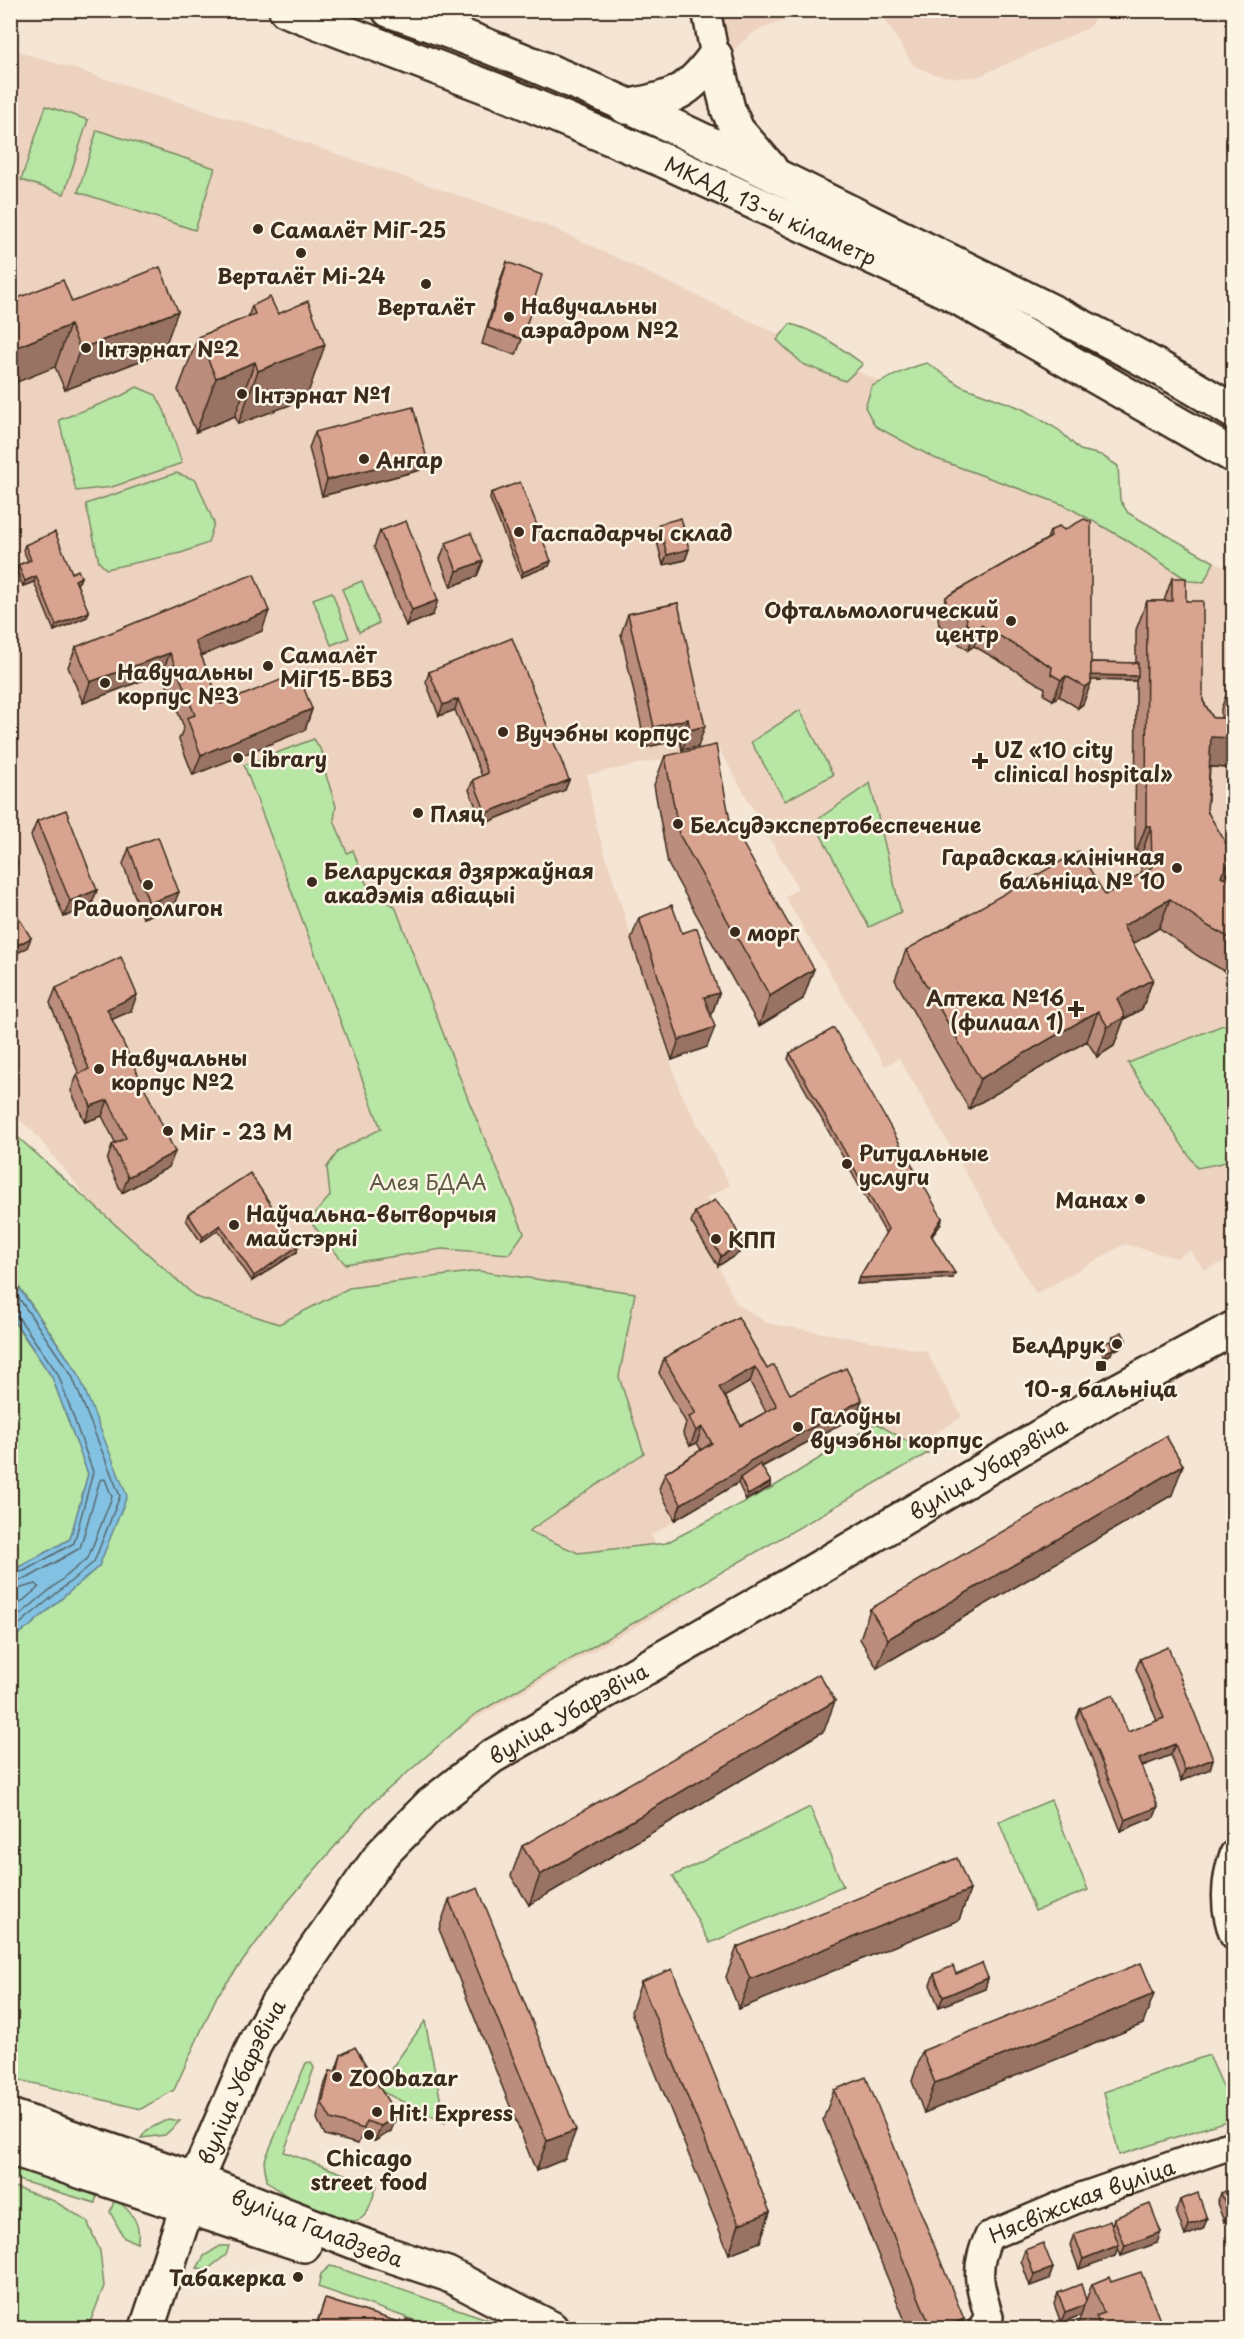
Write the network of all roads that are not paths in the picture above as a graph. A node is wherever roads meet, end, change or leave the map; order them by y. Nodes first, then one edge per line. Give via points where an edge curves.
1 (286, 10) edge
2 (389, 10) edge
3 (706, 10) edge
4 (715, 56) junction
5 (626, 107) junction
6 (777, 176) junction
7 (1233, 412) edge
8 (1233, 456) edge
9 (1231, 1334) edge
10 (1233, 1854) edge
11 (1233, 1935) edge
12 (10, 2116) edge
13 (1233, 2144) edge
14 (10, 2148) edge
15 (192, 2193) junction
16 (147, 2328) edge
17 (552, 2328) edge
18 (982, 2328) edge

1 - 8 main road, МКАД, 13-ы кіламетр via 498,91 664,161 950,293
2 - 5 main road, МКАД, 13-ы кіламетр via 548,69
3 - 4 street
4 - 5 main road via 683,92
4 - 6 main road via 737,130
5 - 6 main road, МКАД, 13-ы кіламетр
6 - 7 main road, МКАД, 13-ы кіламетр via 1107,341 1186,382
9 - 15 main road, вуліца Убарэвіча via 1117,1391 567,1712 458,1780 382,1854 277,2004 243,2067
10 - 11 street via 1226,1896
12 - 15 main road, вуліца Галадзеда
13 - 18 street, Нясвіжская вуліца via 1084,2196 989,2236 978,2281 989,2317
14 - 15 main road, вуліца Галадзеда
15 - 16 main road, вуліца Убарэвіча
15 - 17 main road, вуліца Галадзеда

